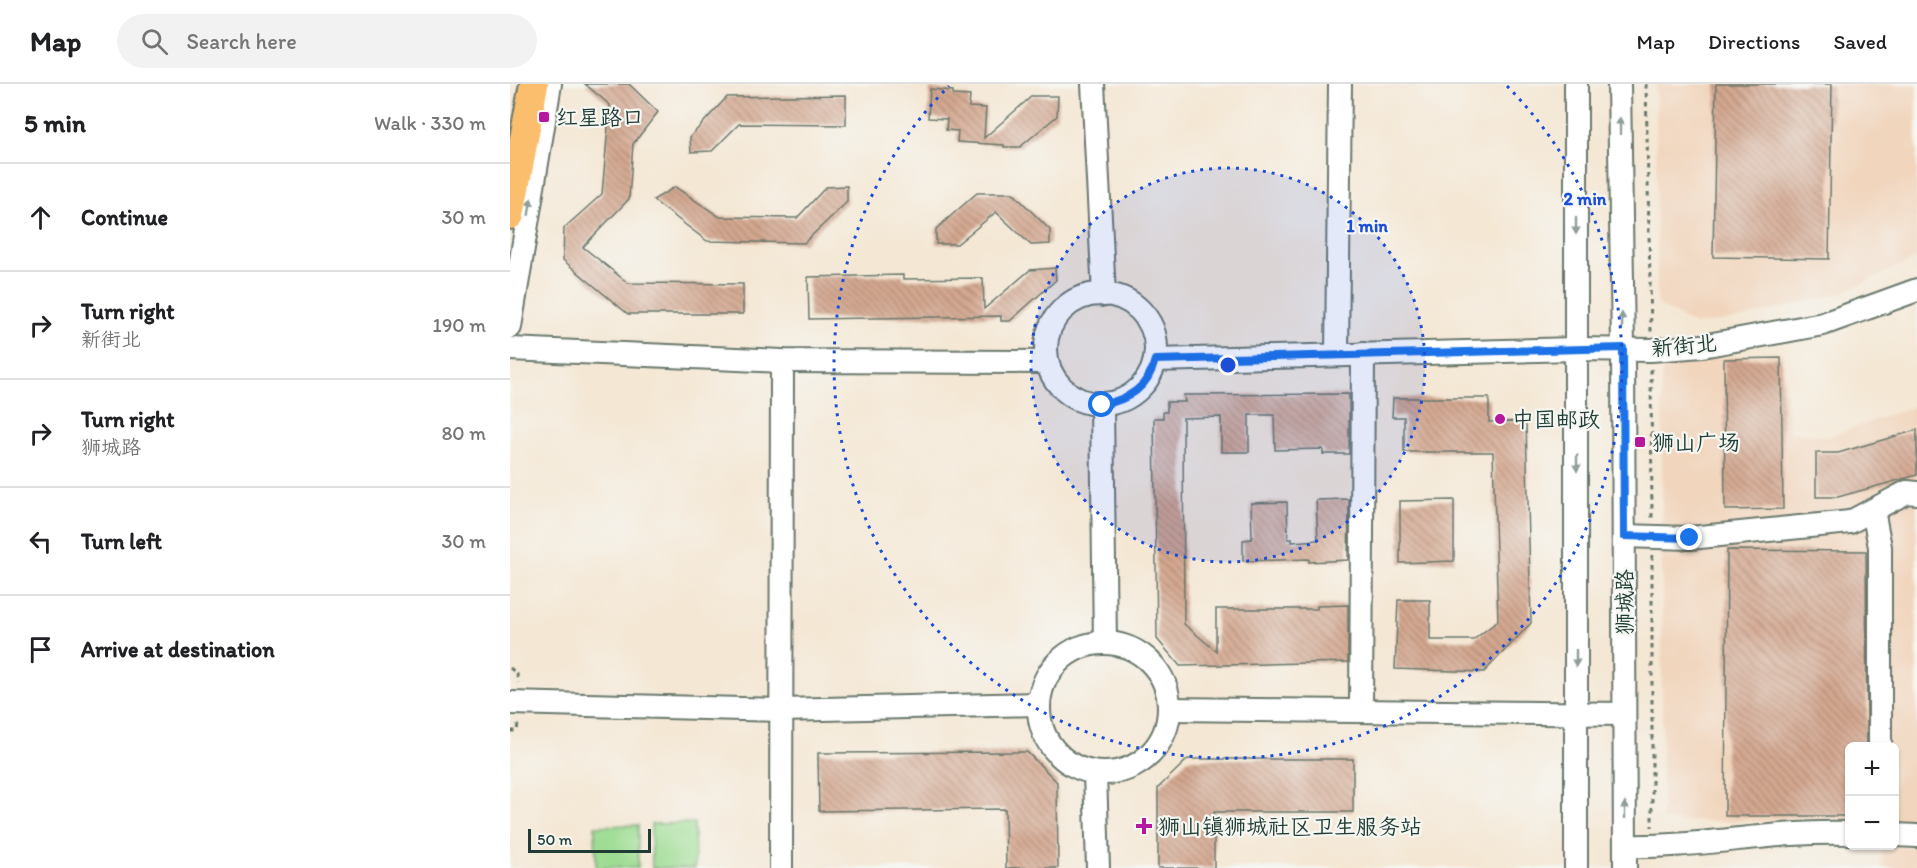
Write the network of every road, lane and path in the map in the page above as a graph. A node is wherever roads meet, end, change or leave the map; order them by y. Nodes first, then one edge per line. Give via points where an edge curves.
1 (534, 84) edge
2 (550, 84) edge
3 (1093, 84) edge
4 (1340, 84) edge
5 (1576, 84) edge
6 (1619, 84) edge
7 (1646, 84) edge
8 (510, 215) edge
9 (1917, 290) edge
10 (1104, 295) junction
11 (510, 327) edge
12 (510, 348) edge
13 (1623, 348) junction
14 (1577, 349) junction
15 (1651, 350) junction
16 (1363, 354) junction
17 (1337, 355) junction
18 (1155, 360) junction
19 (782, 361) junction
20 (1047, 362) junction
21 (1102, 405) junction
22 (1917, 493) edge
23 (1873, 510) junction
24 (1624, 536) junction
25 (1652, 538) junction
26 (1105, 643) junction
27 (510, 668) edge
28 (515, 704) edge
29 (1038, 704) junction
30 (1170, 709) junction
31 (781, 710) junction
32 (1361, 711) junction
33 (1576, 714) junction
34 (1624, 714) junction
35 (510, 731) edge
36 (1880, 742) edge
37 (1095, 773) junction
38 (1845, 833) edge
39 (1899, 835) edge
40 (1917, 836) edge
41 (1653, 847) junction
42 (1625, 857) edge
43 (781, 868) edge
44 (1098, 868) edge
45 (1576, 868) edge

1 - 8 main road
11 -> 2 street
3 - 10 street
4 - 17 street
5 -> 14 street
13 -> 6 street, 狮城路
7 - 15 path
9 - 15 street, 新街北 via 1823,324 1702,346
10 - 18 street via 1132,303 1146,317 1155,334
10 - 20 street via 1079,299 1063,309 1046,343
12 - 19 street
13 - 14 street, 新街北
13 - 15 street, 新街北
13 - 24 street, 狮城路
14 - 16 street, 新街北
14 -> 33 street
15 - 25 path
16 - 17 street, 新街北
16 - 32 street
17 - 18 street, 新街北
18 - 21 street via 1141,387 1121,401
19 - 20 street
19 - 31 street
20 - 21 street via 1054,380 1066,392 1083,402
21 - 26 street
22 - 23 street via 1907,492
23 - 25 street via 1850,522 1690,538
23 - 36 street via 1880,547
24 - 25 street
24 - 34 street, 狮城路
25 - 41 path
26 - 29 street via 1075,649 1057,663 1044,681
26 - 30 street via 1138,651 1155,666 1166,686
27 - 28 path via 517,674
28 - 31 street
28 - 35 path via 518,731
29 - 31 street
29 - 37 street via 1040,727 1050,747 1080,770
30 - 32 street
30 - 37 street via 1166,731 1146,760 1126,771
31 - 43 street
32 - 33 street
33 - 34 street
33 - 45 street
42 -> 34 street, 狮城路
37 - 44 street
38 - 41 street via 1815,832
39 - 40 street
41 - 42 street

